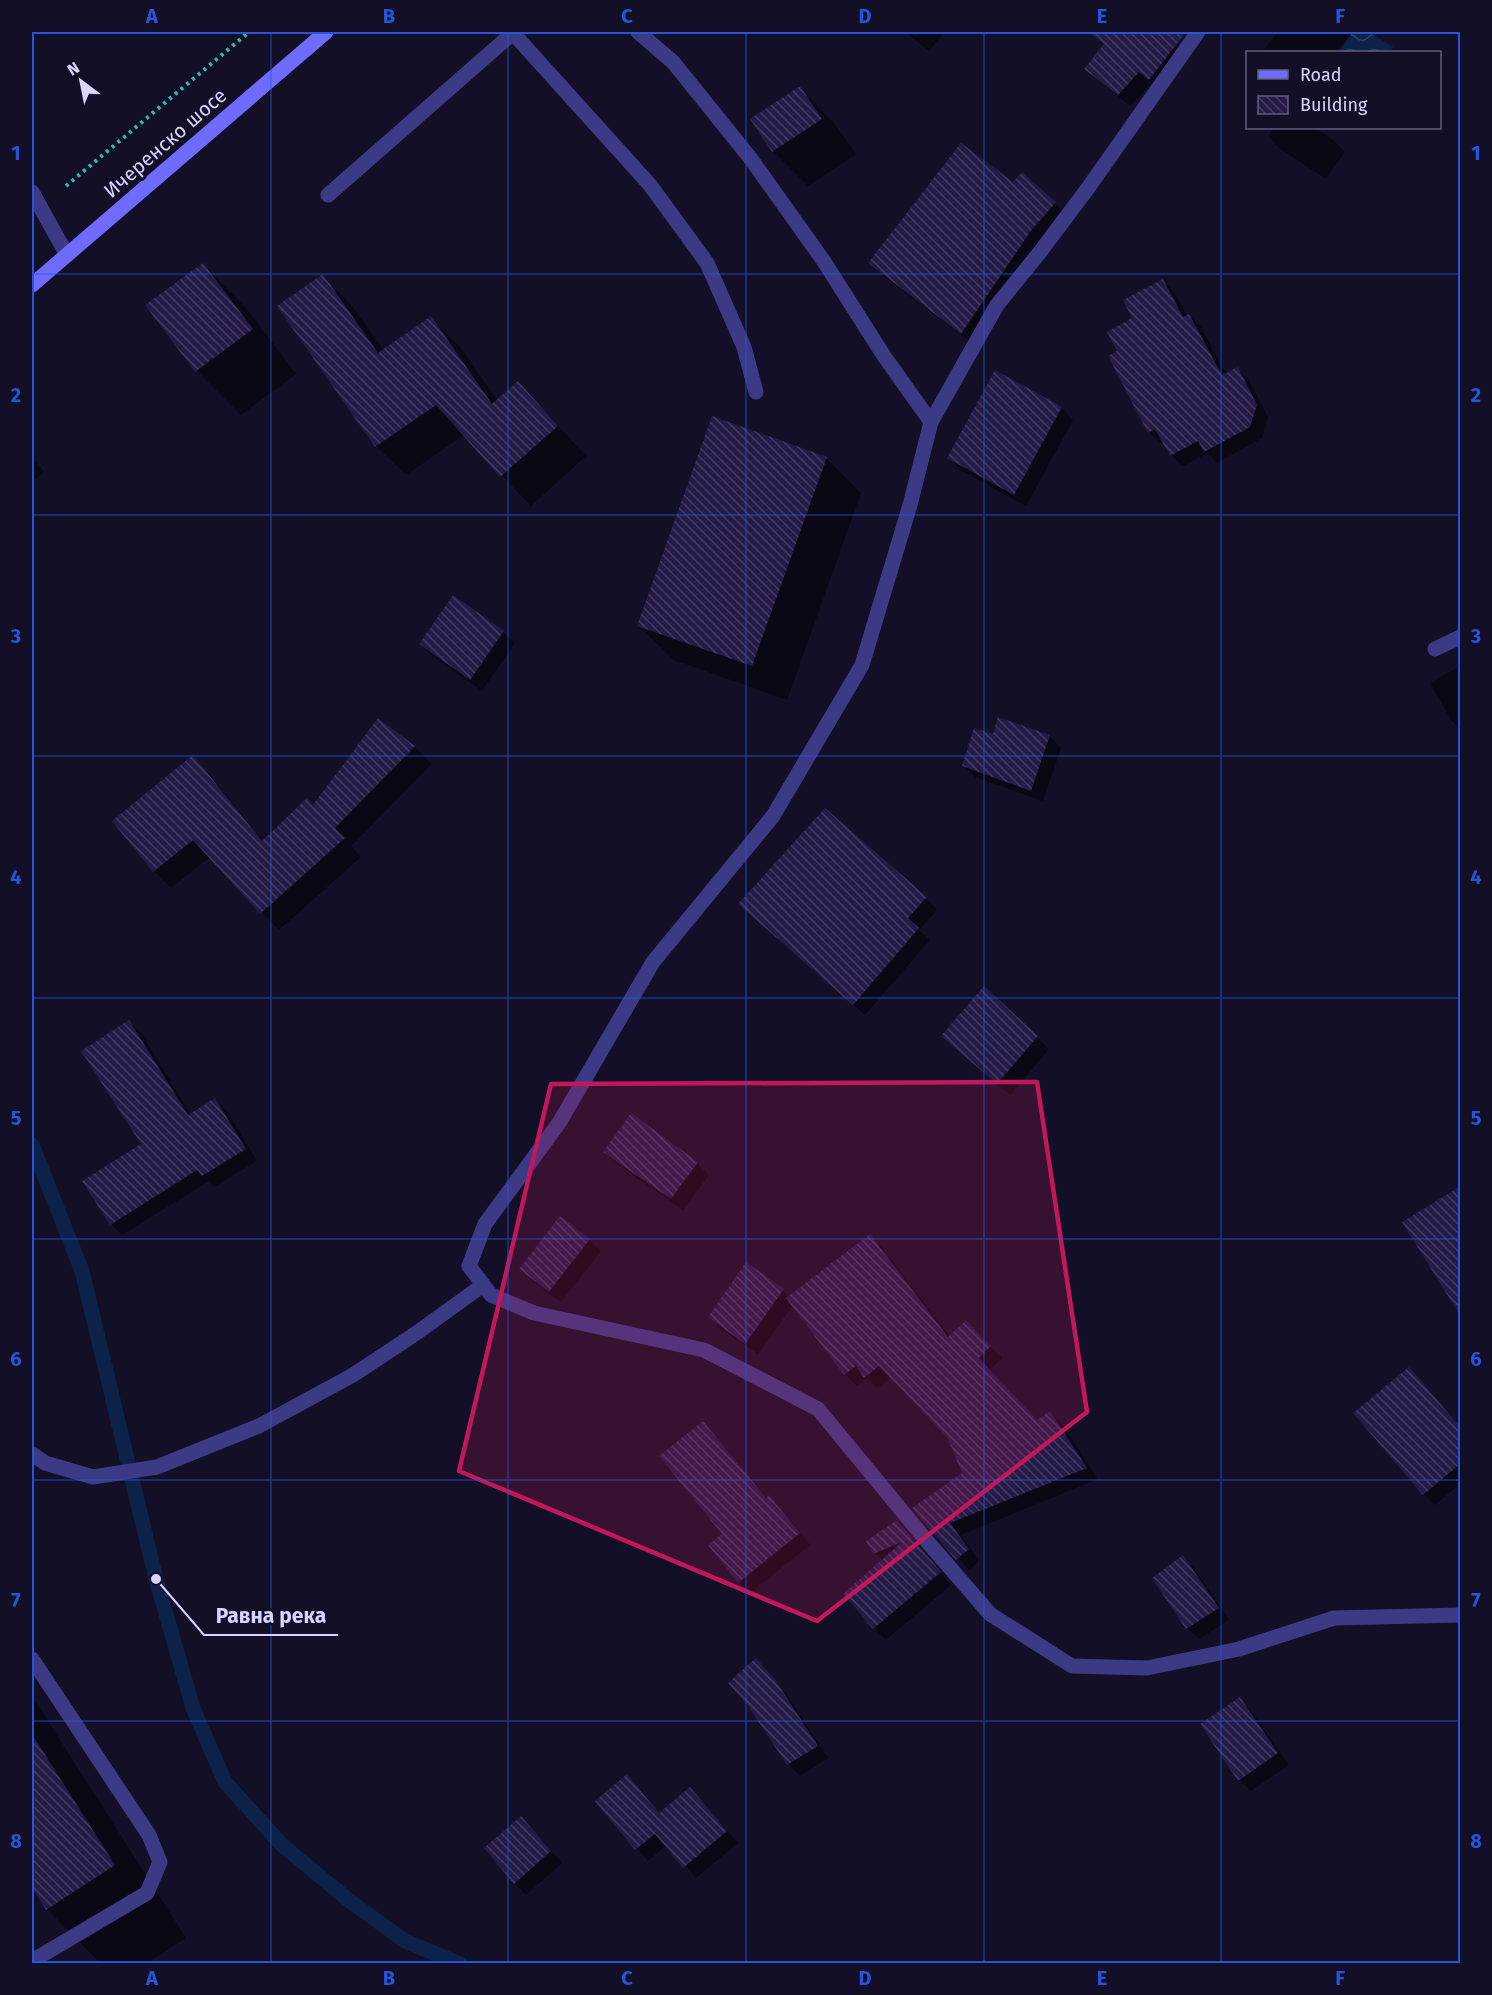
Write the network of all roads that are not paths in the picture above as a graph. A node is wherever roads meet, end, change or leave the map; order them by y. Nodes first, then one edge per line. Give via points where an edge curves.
1 (326, 32) edge
2 (513, 32) edge
3 (638, 32) edge
4 (1198, 32) edge
5 (32, 192) edge
6 (328, 195) dead end
7 (67, 255) junction
8 (32, 285) edge
9 (756, 392) dead end
10 (931, 422) junction
11 (1461, 637) edge
12 (1435, 649) dead end
13 (483, 1285) junction
14 (32, 1454) edge
15 (1461, 1615) edge
16 (32, 1659) edge
17 (32, 1961) edge

1 - 7 street, Ичеренско шосе
2 - 6 street
2 - 9 street via 650,185 707,263 744,347
3 - 10 street via 673,62 751,159
4 - 10 street via 1041,252 997,305
5 - 7 street
7 - 8 street, Ичеренско шосе
10 - 13 street via 862,664 773,816 653,962 559,1123 485,1224 469,1266
11 - 12 street
13 - 14 street via 353,1375 259,1426 157,1467 93,1477 45,1463
13 - 15 street via 491,1295 534,1313 704,1350 818,1409 990,1614 1072,1666 1147,1668 1239,1648 1334,1618
16 - 17 street via 149,1835 160,1862 147,1893

